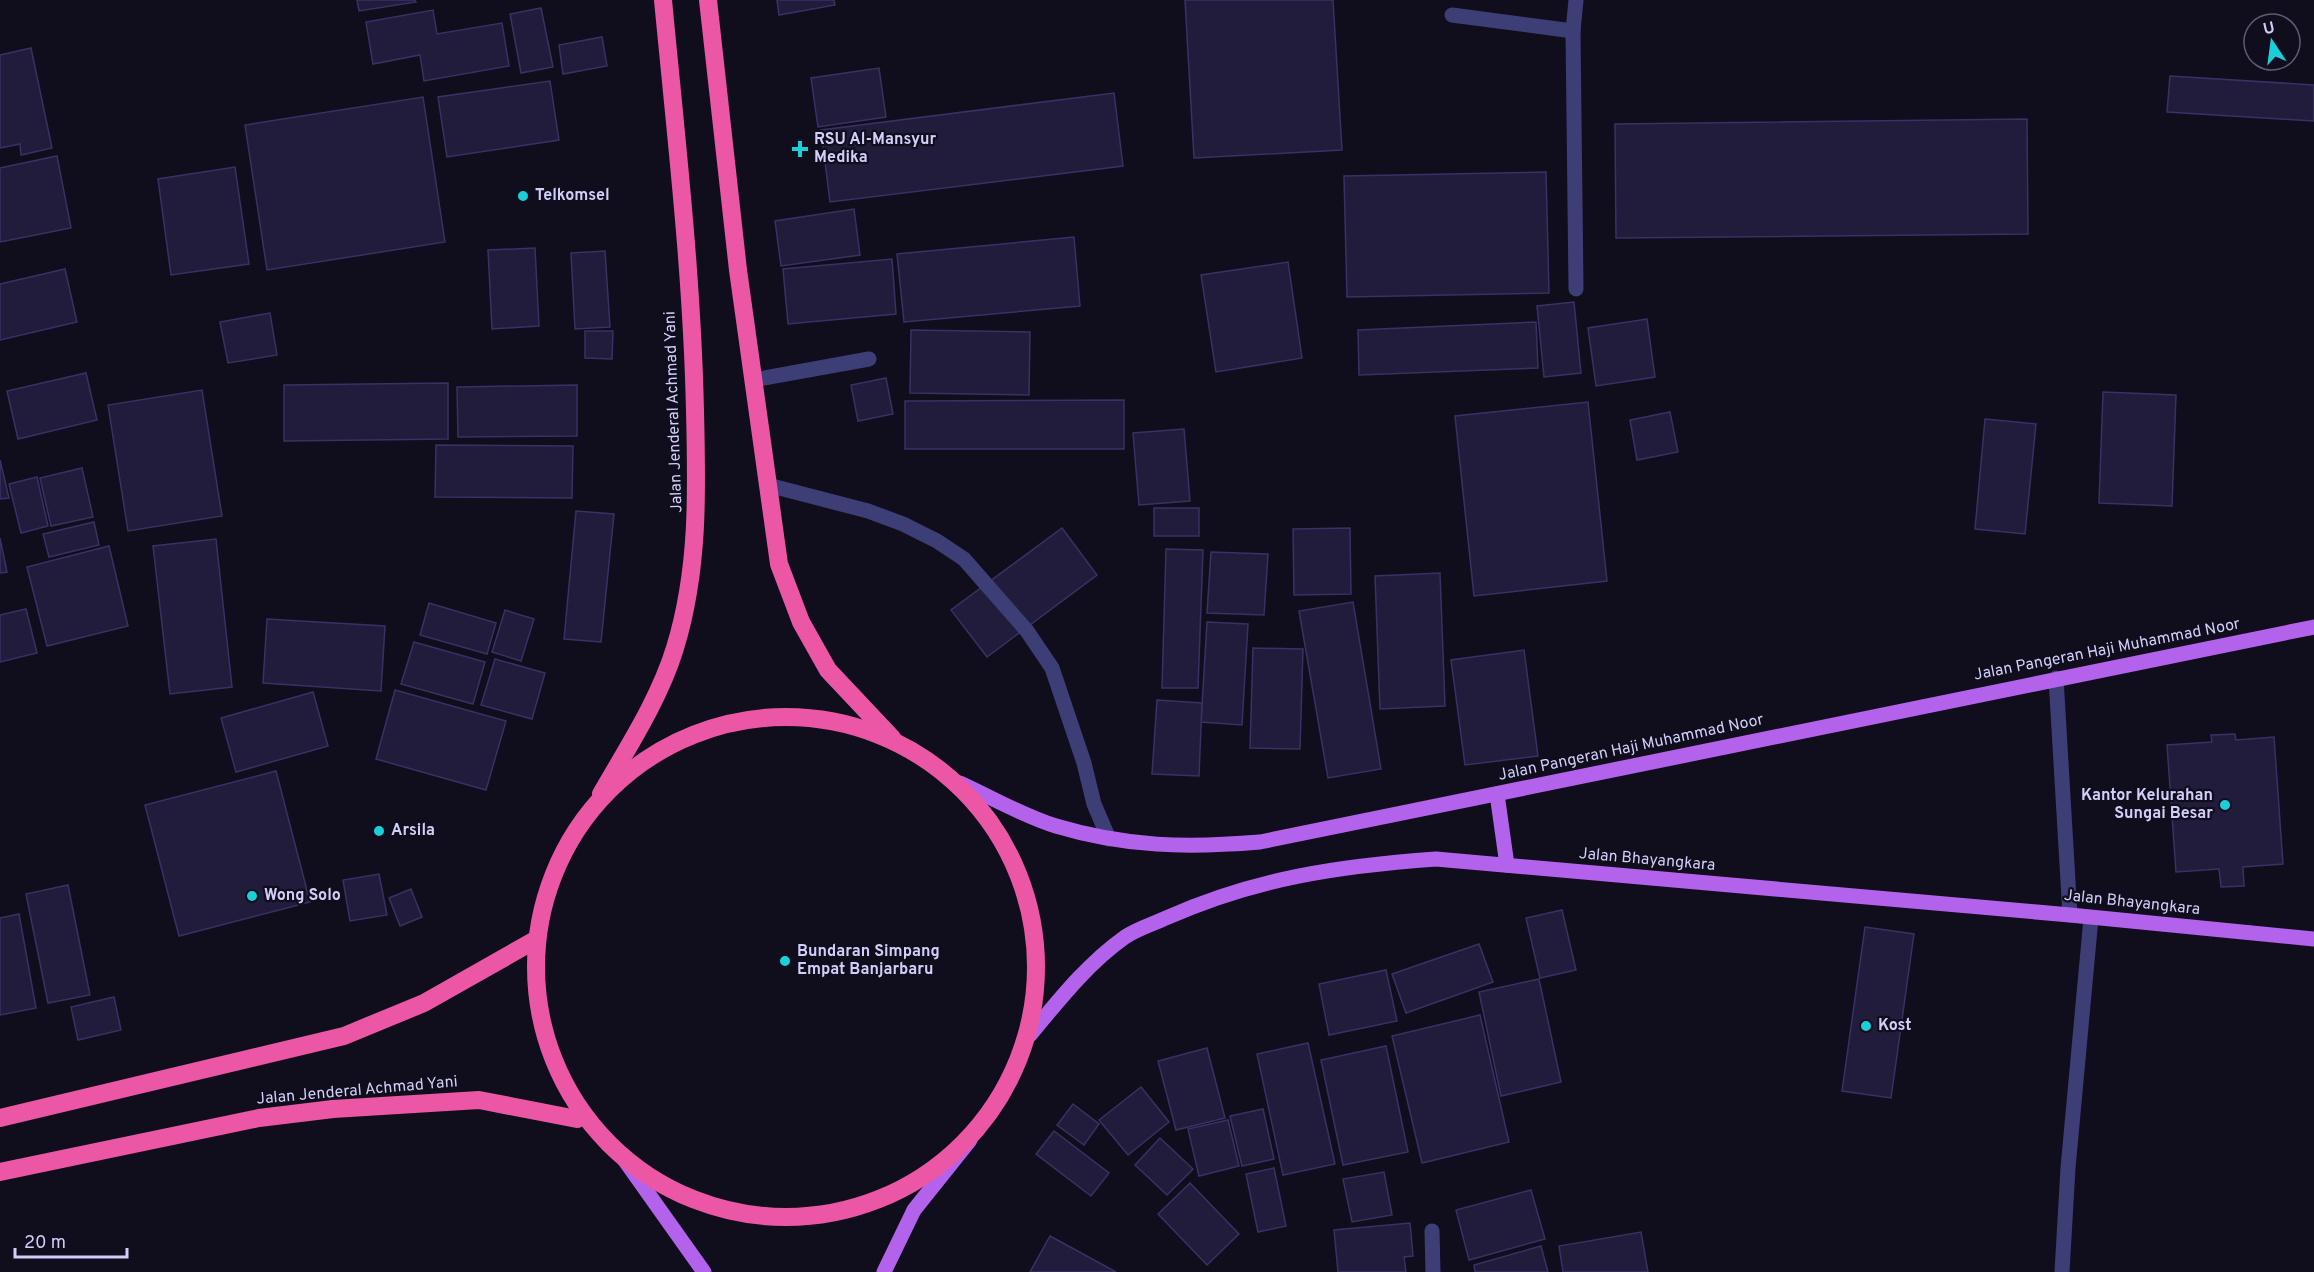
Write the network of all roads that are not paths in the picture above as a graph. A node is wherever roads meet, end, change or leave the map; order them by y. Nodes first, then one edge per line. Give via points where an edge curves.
1 (663, 0) edge
2 (708, 0) edge
3 (1576, 0) edge
4 (1452, 15) dead end
5 (1573, 31) junction
6 (1576, 290) dead end
7 (869, 359) dead end
8 (753, 380) junction
9 (768, 485) junction
10 (2314, 627) edge
11 (2056, 678) junction
12 (892, 738) junction
13 (960, 783) junction
14 (1497, 794) junction
15 (596, 803) junction
16 (1108, 839) junction
17 (1507, 865) junction
18 (2070, 915) junction
19 (2091, 918) junction
20 (537, 939) junction
21 (2314, 939) edge
22 (1030, 1035) junction
23 (0, 1118) edge
24 (577, 1119) junction
25 (969, 1140) junction
26 (623, 1158) junction
27 (0, 1172) edge
28 (1431, 1231) dead end
29 (704, 1272) edge
30 (884, 1272) edge
31 (1433, 1272) edge
32 (2062, 1272) edge

1 - 15 highway, Jalan Jenderal Achmad Yani via 693,329 697,521 690,590 675,650 650,707
2 - 8 highway
3 - 5 street
4 - 5 street
5 - 6 street
7 - 8 street
8 - 9 highway
9 - 12 highway via 779,564 801,622 828,670
9 - 16 street via 903,524 938,541 963,560 1027,631 1052,668
10 - 11 main road, Jalan Pangeran Haji Muhammad Noor
11 - 14 main road, Jalan Pangeran Haji Muhammad Noor
11 - 18 street
12 - 13 highway via 928,758
12 - 15 highway via 814,717 734,721 658,752
13 - 16 main road, Jalan Pangeran Haji Muhammad Noor via 1054,825
13 - 22 highway via 1003,836 1030,899 1040,967
14 - 16 main road, Jalan Pangeran Haji Muhammad Noor via 1260,842 1193,847
14 - 17 main road
15 - 20 highway via 558,862
17 - 18 main road, Jalan Bhayangkara
17 - 22 main road, Jalan Bhayangkara via 1436,859 1350,866 1280,879 1201,903 1126,937 1079,975
18 - 19 main road, Jalan Bhayangkara
19 - 21 main road, Jalan Bhayangkara
19 - 32 street
20 - 23 highway via 424,1003 344,1036
20 - 24 highway via 536,990 549,1052
22 - 25 highway
24 - 26 highway
24 - 27 highway, Jalan Jenderal Achmad Yani via 480,1100 333,1109 259,1118
25 - 26 highway via 899,1190 838,1212 762,1216 688,1198
25 - 30 main road via 914,1210
26 - 29 main road
28 - 31 street

